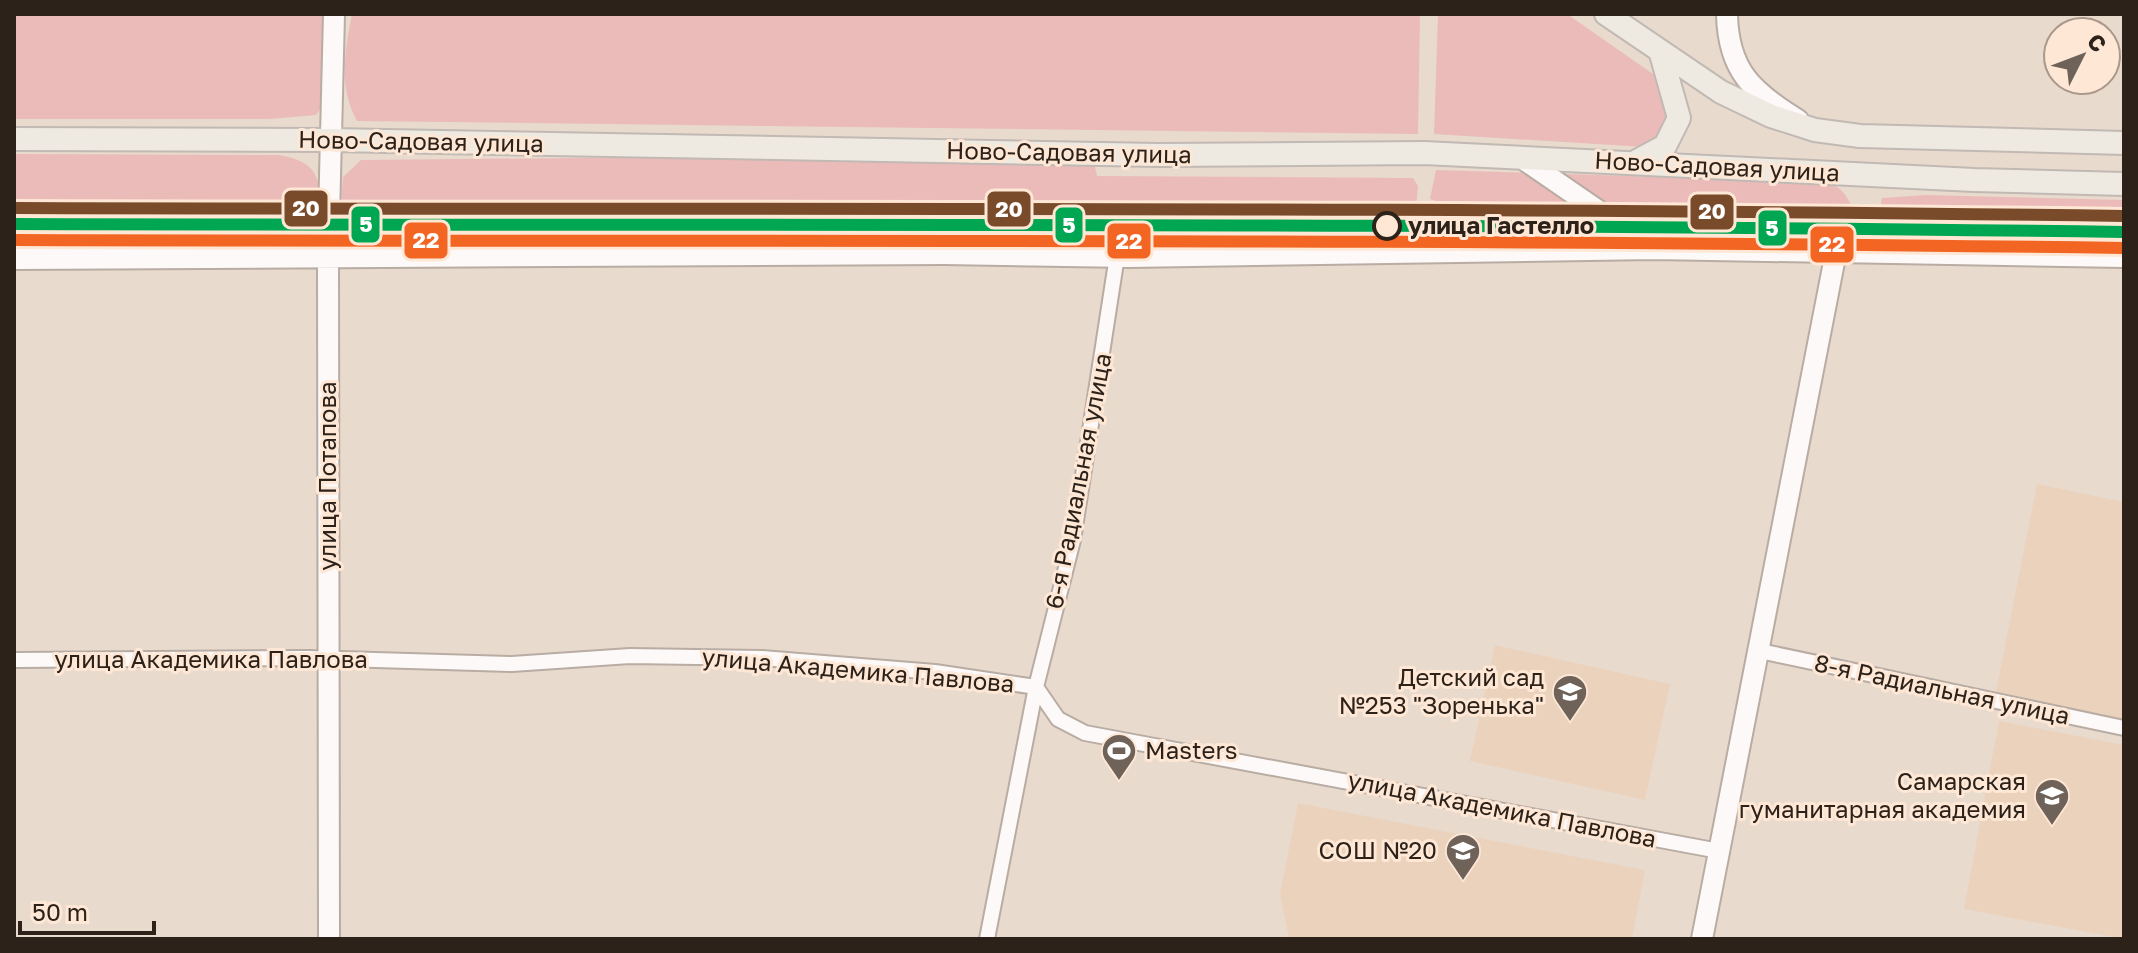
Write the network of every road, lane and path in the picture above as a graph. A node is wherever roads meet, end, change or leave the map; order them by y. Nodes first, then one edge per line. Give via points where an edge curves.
1 (334, 14) edge
2 (1606, 14) edge
3 (1727, 14) edge
4 (1661, 54) junction
5 (1815, 130) junction
6 (14, 139) edge
7 (331, 140) junction
8 (2124, 143) edge
9 (1526, 161) junction
10 (1636, 162) junction
11 (2124, 184) edge
12 (1654, 249) junction
13 (1836, 252) junction
14 (1117, 256) junction
15 (2124, 257) edge
16 (328, 258) junction
17 (14, 259) edge
18 (1760, 651) junction
19 (329, 659) junction
20 (14, 660) edge
21 (1036, 687) junction
22 (2124, 728) edge
23 (1719, 851) junction
24 (329, 939) edge
25 (987, 939) edge
26 (1702, 939) edge

1 - 7 street, улица Потапова
2 - 4 main road, Ново-Садовая улица
3 - 5 street via 1732,57 1742,74 1768,100
4 - 5 main road, Ново-Садовая улица via 1721,92
4 - 10 main road via 1679,118 1665,146
5 - 8 main road, Ново-Садовая улица via 1860,136
6 - 7 main road, Ново-Садовая улица
7 - 9 main road, Ново-Садовая улица via 1158,155 1424,153
7 - 16 street, улица Потапова
9 - 10 main road, Ново-Садовая улица
9 - 12 street
10 - 11 main road, Ново-Садовая улица
12 - 13 street
12 - 14 street
13 - 15 street
13 - 18 street
14 - 16 street
14 - 21 street, 6-я Радиальная улица via 1073,540
16 - 17 street
16 - 19 street, улица Потапова
18 - 22 street, 8-я Радиальная улица
18 - 23 street
19 - 20 street, улица Академика Павлова
19 - 21 street, улица Академика Павлова via 512,664 630,656 762,658 935,672
19 - 24 street, улица Потапова
21 - 23 street, улица Академика Павлова via 1058,719 1085,733
21 - 25 street, 6-я Радиальная улица
23 - 26 street

